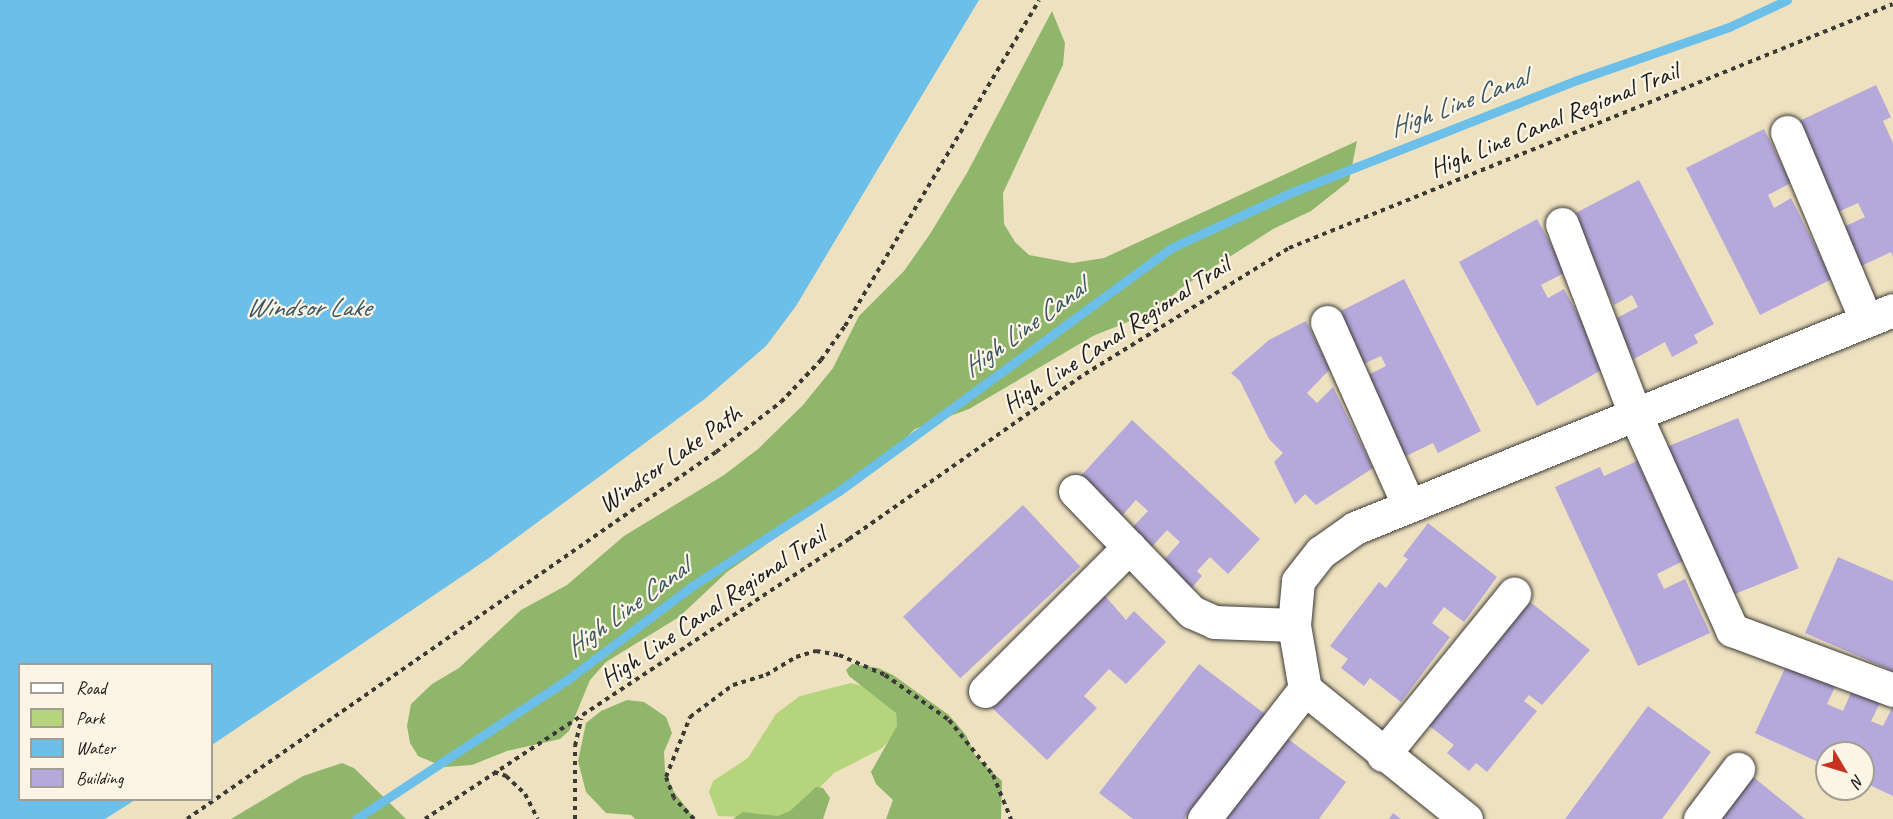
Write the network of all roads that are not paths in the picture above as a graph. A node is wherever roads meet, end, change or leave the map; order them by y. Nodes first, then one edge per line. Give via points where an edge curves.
1 (1787, 132) dead end
2 (1562, 224) dead end
3 (1880, 315) edge
4 (1327, 322) dead end
5 (1635, 414) junction
6 (1075, 491) dead end
7 (1409, 506) junction
8 (1129, 547) junction
9 (1514, 594) dead end
10 (1294, 625) junction
11 (1305, 689) junction
12 (1893, 690) edge
13 (985, 691) dead end
14 (1383, 755) junction
15 (1738, 769) dead end
16 (1204, 819) edge
17 (1466, 819) edge
18 (1700, 819) edge

1 - 3 street
2 - 5 street
3 - 5 street
4 - 7 street
5 - 7 street
5 - 12 street via 1732,630
6 - 8 street
7 - 10 street via 1355,528 1321,552 1298,581
8 - 10 street via 1192,612 1214,622
8 - 13 street
9 - 14 street
10 - 11 street
11 - 14 street
11 - 16 street
14 - 17 street
15 - 18 street

